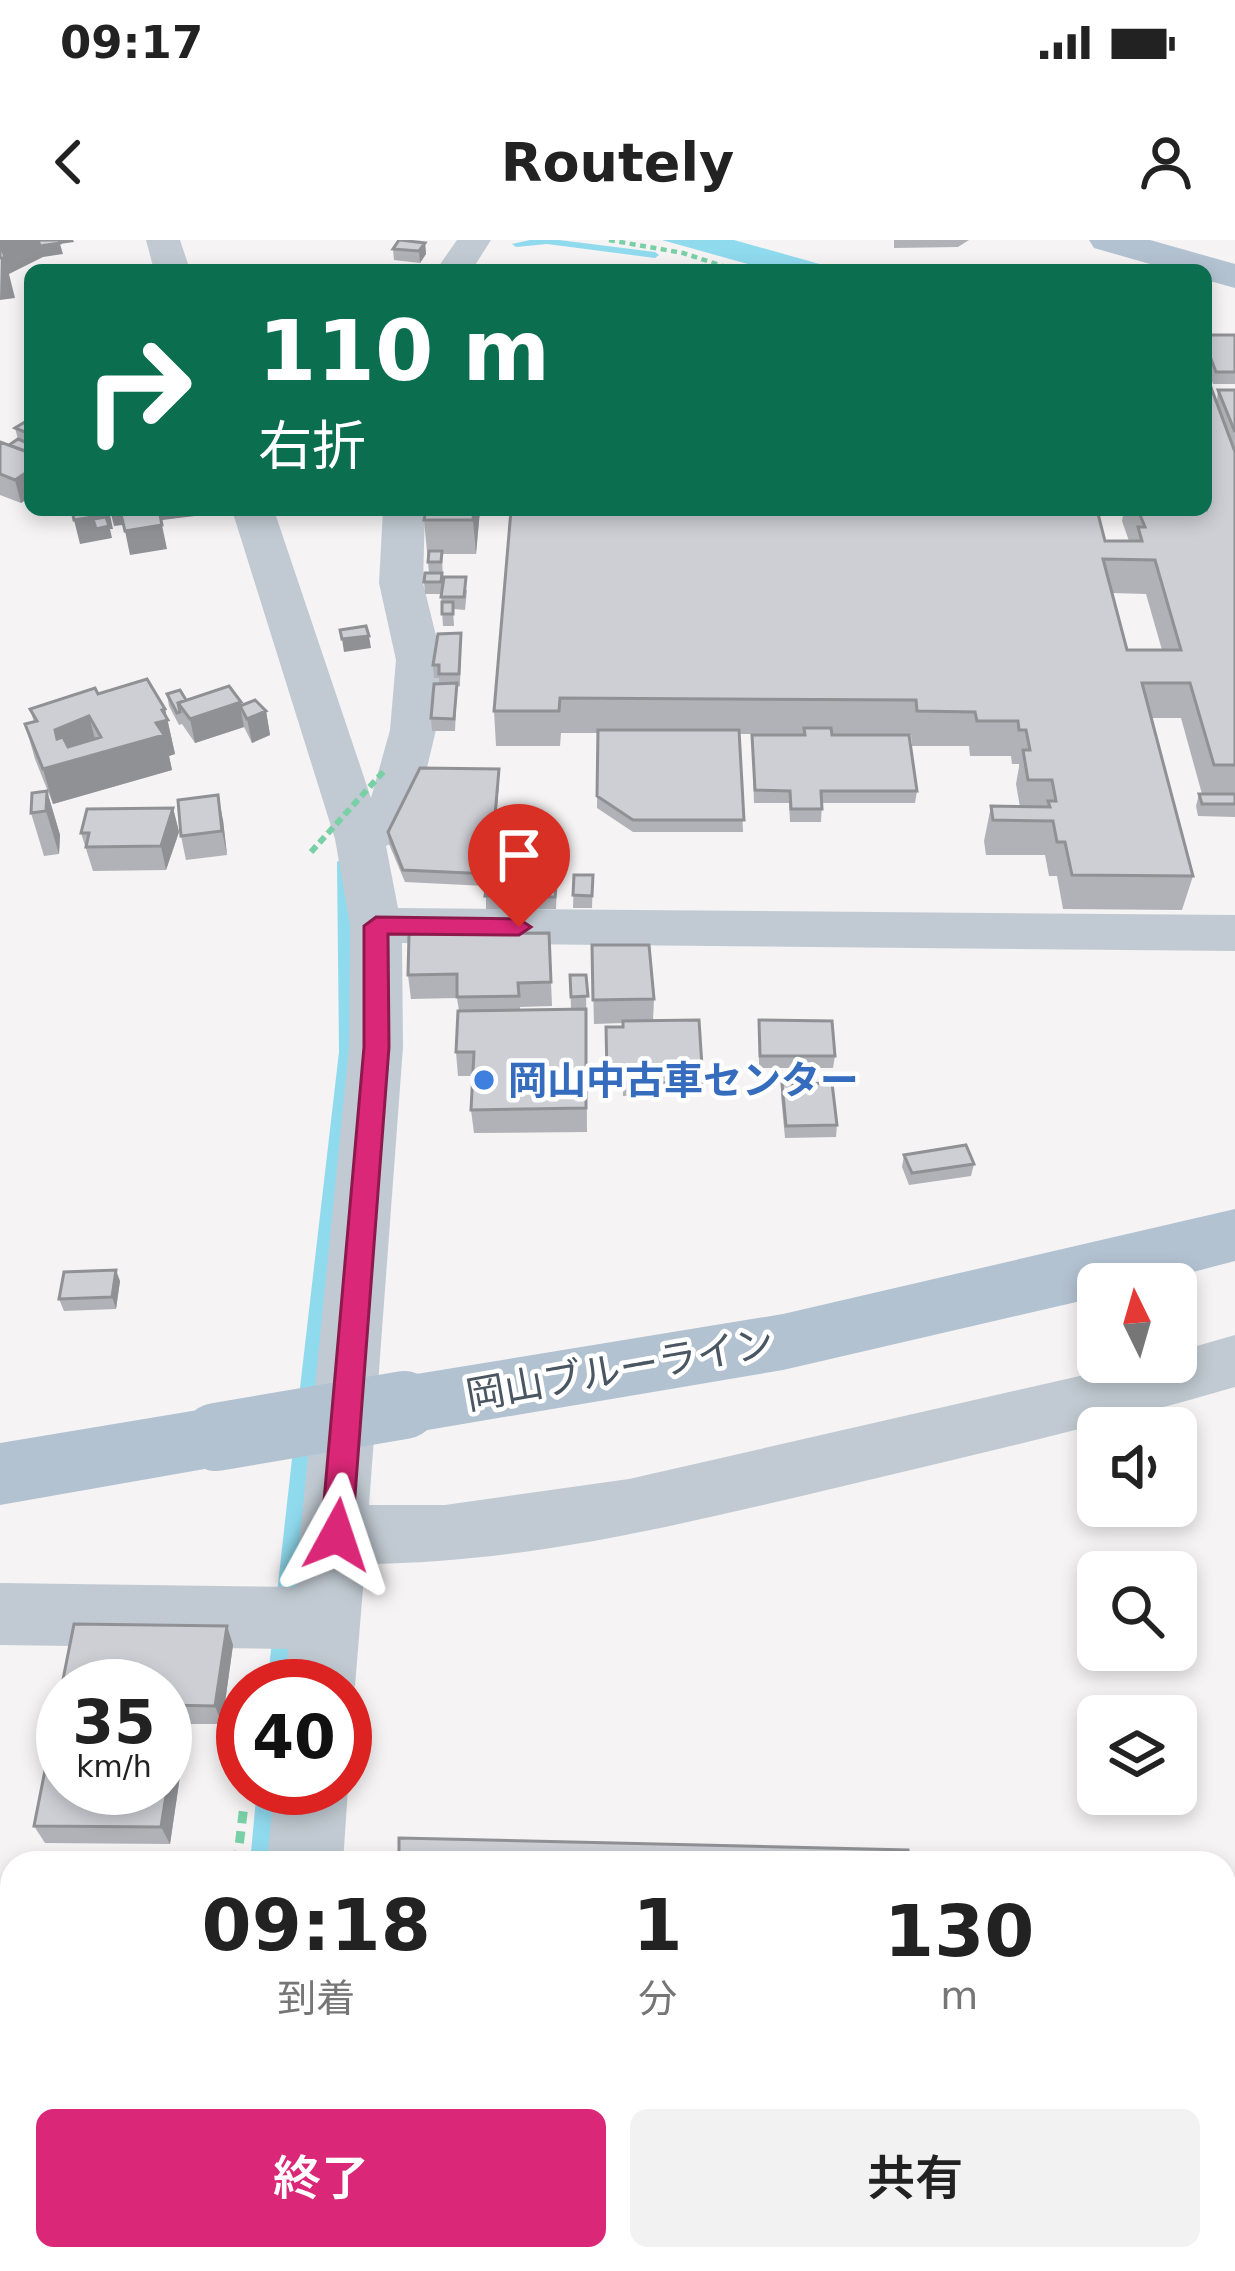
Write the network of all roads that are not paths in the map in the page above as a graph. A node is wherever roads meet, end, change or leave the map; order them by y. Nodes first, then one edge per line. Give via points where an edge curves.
1 (1089, 240) edge
2 (1108, 240) edge
3 (1151, 264) edge
4 (1193, 264) edge
5 (256, 516) edge
6 (404, 516) edge
7 (345, 834) junction
8 (376, 926) junction
9 (1235, 933) edge
10 (1235, 1235) edge
11 (1235, 1361) edge
12 (0, 1474) edge
13 (337, 1535) junction
14 (0, 1614) edge
15 (323, 1654) edge
16 (309, 1815) edge
17 (306, 1851) edge

1 - 3 main road
2 - 4 main road
5 - 7 street
6 - 7 street via 401,583 419,660 413,730 388,826
7 - 8 street
8 - 9 street
8 - 13 street via 376,1047
10 - 12 main road, 岡山ブルーライン, bridge via 783,1342
11 - 13 street via 629,1508 445,1534
13 - 15 street
14 - 15 street via 265,1615
16 - 17 street

